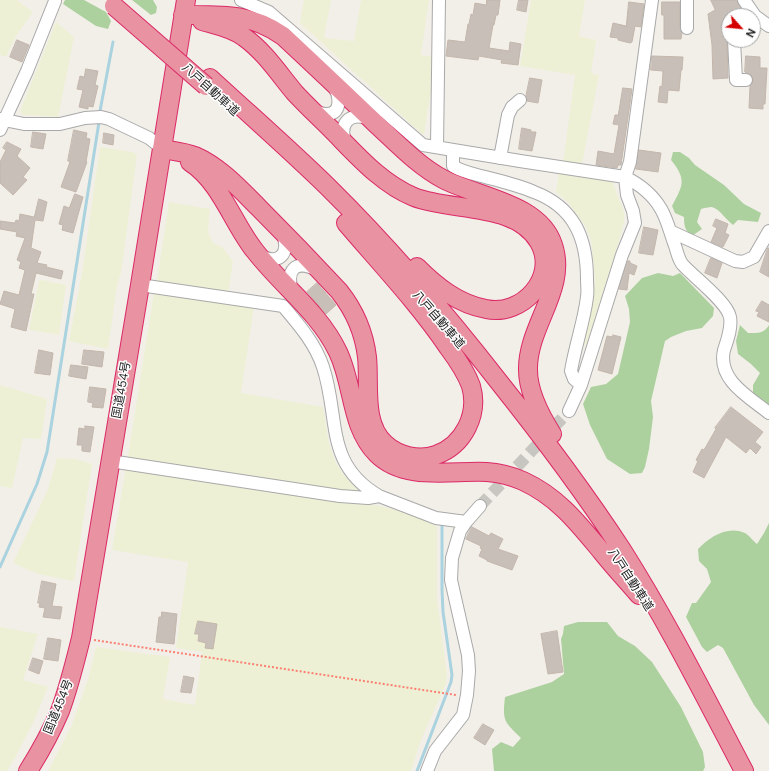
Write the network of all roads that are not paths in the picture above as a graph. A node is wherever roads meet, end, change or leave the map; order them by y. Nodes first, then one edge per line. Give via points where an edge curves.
1 (241, 0) edge
2 (439, 0) edge
3 (652, 0) edge
4 (687, 0) edge
5 (55, 1) edge
6 (114, 2) edge
7 (184, 8) edge
8 (687, 28) dead end
9 (734, 48) edge
10 (746, 80) dead end
11 (330, 81) junction
12 (208, 82) junction
13 (520, 100) dead end
14 (310, 108) junction
15 (374, 121) junction
16 (2, 123) edge
17 (346, 144) junction
18 (437, 147) junction
19 (163, 149) junction
20 (453, 150) junction
21 (500, 158) junction
22 (625, 177) junction
23 (309, 180) junction
24 (327, 186) junction
25 (281, 230) junction
26 (670, 231) junction
27 (769, 231) edge
28 (255, 251) junction
29 (322, 272) junction
30 (140, 285) junction
31 (292, 291) junction
32 (581, 385) junction
33 (569, 411) tunnel mouth
34 (769, 413) edge
35 (110, 460) junction
36 (380, 496) junction
37 (480, 506) tunnel mouth
38 (466, 522) junction
39 (622, 550) junction
40 (645, 602) junction
41 (705, 696) junction
42 (28, 771) edge
43 (427, 771) edge
44 (744, 771) edge

1 - 18 street via 269,12 423,145
2 - 18 street
3 - 22 street via 630,162
4 - 8 street
5 - 16 street via 41,39
6 - 12 highway, 八戸自動車道
7 - 11 highway via 238,17 272,29 283,36
7 - 14 highway via 243,36 263,53
7 - 19 highway, 国道454号
9 - 10 street via 736,80
11 - 14 street via 339,99 336,109 332,113 322,114
11 - 15 highway
12 - 23 highway, 八戸自動車道
12 - 24 highway, 八戸自動車道
13 - 21 street via 508,115
14 - 17 highway
15 - 17 street via 357,116 347,120 342,136
15 - 39 highway via 431,172 453,184 517,208 536,220 549,235 556,254 557,274 530,350 528,380 542,418 602,513
16 - 19 street via 60,124 101,117 149,138
17 - 24 highway via 375,172 405,192 433,203 501,215 521,224 535,236 541,248 544,261 541,279 531,295 512,308 488,310 467,304 444,291
18 - 20 street
19 - 25 highway via 195,156 215,168
19 - 28 highway via 192,163 205,174
19 - 30 highway, 国道454号
20 - 21 street
20 - 32 street via 453,166 546,196 570,217 579,230 587,259 587,296 571,371 574,379
21 - 22 street
22 - 26 street via 638,183 652,197 661,209
22 - 32 street via 635,223 622,255
23 - 29 highway via 432,322 466,375 473,397 471,420 461,438 446,451 428,457 410,456 392,449 380,437 370,412 367,358 361,329 348,301
23 - 40 highway, 八戸自動車道 via 388,261 457,341 531,435
24 - 39 highway, 八戸自動車道 via 455,326 537,430
25 - 28 street via 286,246 280,257 269,259
25 - 29 highway
26 - 27 street via 735,261 743,262 754,257
26 - 34 street via 682,264 723,304 730,317 722,358 724,368 732,382
28 - 31 highway
29 - 31 street via 308,265 297,266 290,276
30 - 35 highway, 国道454号
30 - 36 street via 283,306 303,330 323,367 334,432 344,461 367,489
31 - 40 highway via 322,325 334,344 343,364 359,424 379,456 397,466 418,472 488,472 506,475 539,490 572,515
32 - 33 street
35 - 36 street via 340,496
35 - 42 highway, 国道454号 via 81,638 72,674 60,711 44,746
36 - 38 street via 436,518
37 - 38 street
38 - 43 street via 460,531 452,558 451,580 468,655 467,695 463,715 435,751
39 - 41 highway, 八戸自動車道 via 662,615
40 - 41 highway, 八戸自動車道
41 - 44 highway, 八戸自動車道

